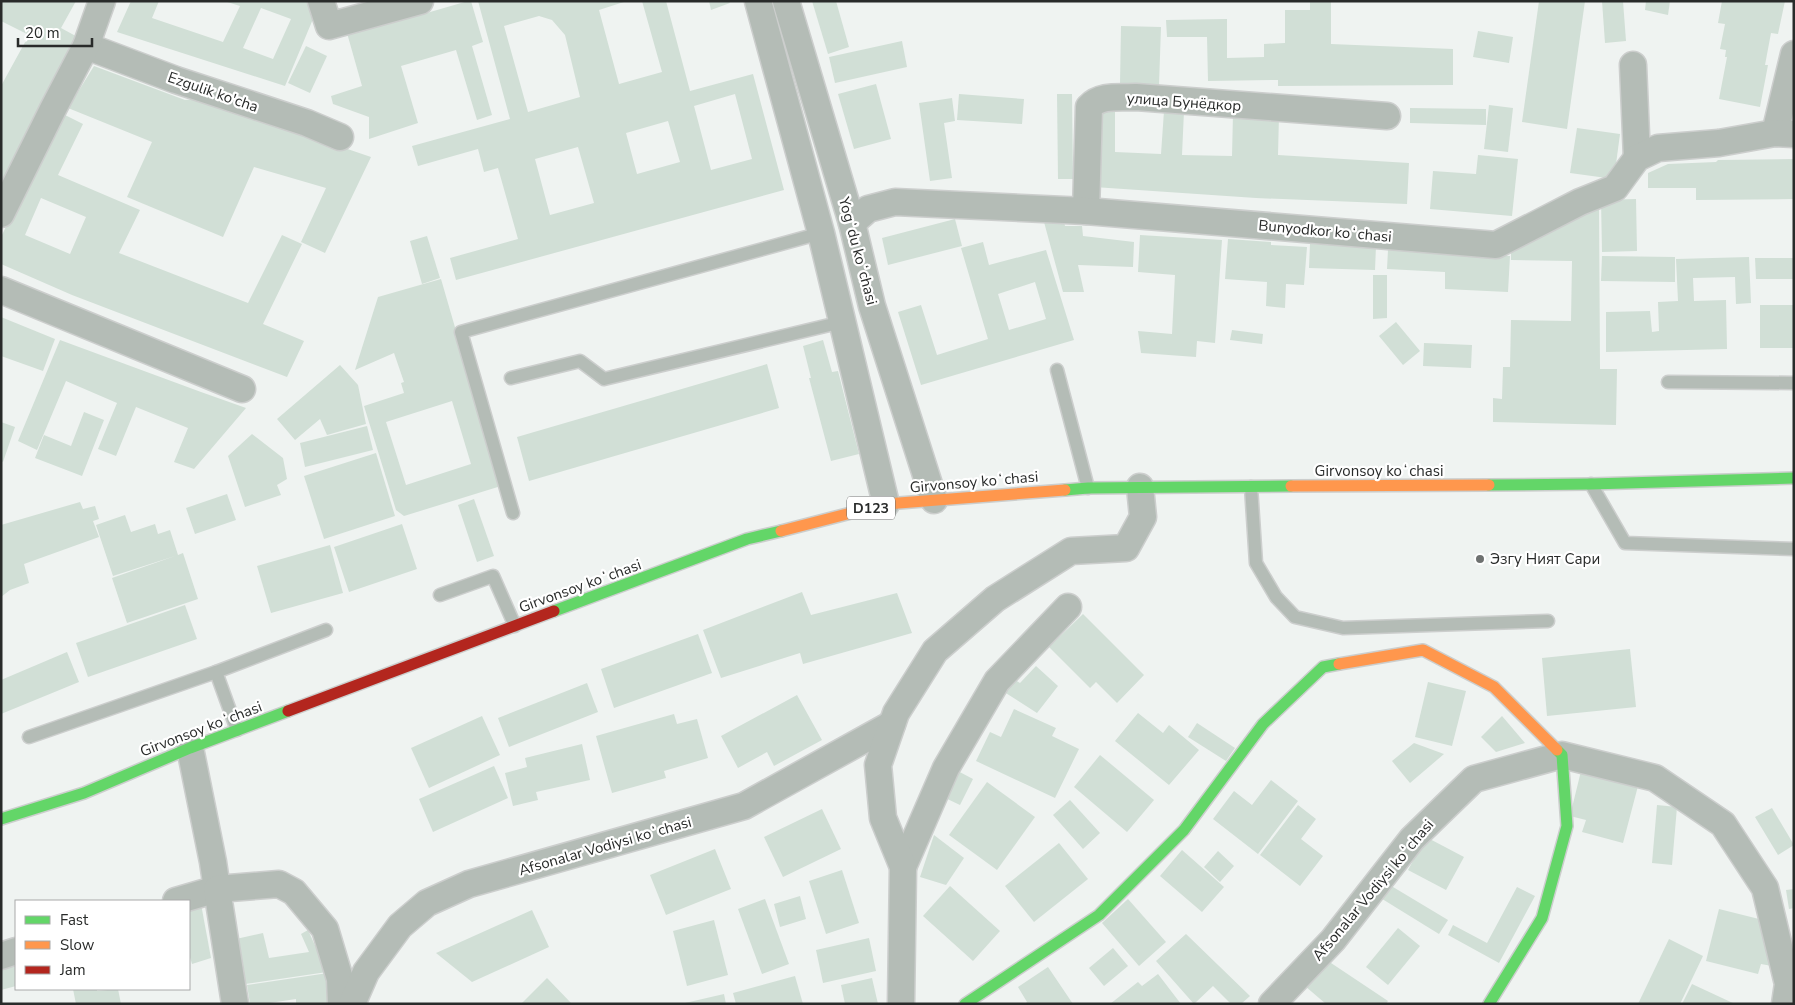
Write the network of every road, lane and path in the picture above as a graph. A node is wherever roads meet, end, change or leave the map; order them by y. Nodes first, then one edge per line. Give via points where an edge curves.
1 (102, 1) edge
2 (321, 1) edge
3 (420, 1) edge
4 (758, 1) edge
5 (786, 1) edge
6 (86, 46) junction
7 (1794, 54) edge
8 (1633, 65) dead end
9 (1387, 116) dead end
10 (1784, 134) edge
11 (340, 137) dead end
12 (1637, 158) junction
13 (1086, 211) junction
14 (1, 214) edge
15 (852, 223) junction
16 (821, 233) junction
17 (1, 290) edge
18 (842, 322) junction
19 (1057, 370) dead end
20 (511, 378) dead end
21 (1668, 382) dead end
22 (1794, 382) edge
23 (242, 389) dead end
24 (1794, 478) edge
25 (1591, 484) junction
26 (1140, 487) junction
27 (1251, 487) junction
28 (1088, 488) junction
29 (934, 500) junction
30 (886, 504) junction
31 (513, 513) dead end
32 (1794, 549) edge
33 (440, 595) dead end
34 (1068, 607) dead end
35 (1548, 621) dead end
36 (515, 626) junction
37 (326, 630) dead end
38 (216, 672) junction
39 (892, 724) junction
40 (237, 730) junction
41 (29, 737) dead end
42 (190, 748) junction
43 (1562, 755) junction
44 (1, 819) edge
45 (903, 866) junction
46 (217, 889) junction
47 (179, 900) edge
48 (15, 951) edge
49 (1, 956) edge
50 (235, 1004) edge
51 (341, 1004) edge
52 (352, 1004) edge
53 (901, 1004) edge
54 (965, 1004) edge
55 (1272, 1004) edge
56 (1489, 1004) edge
57 (1785, 1004) edge

1 - 6 street
2 - 3 street via 328,26
4 - 16 street
5 - 15 street, Yogʻdu koʻchasi
6 - 11 street, Ezgulik ko'cha
6 - 14 street
7 - 10 street, Bunyodkor koʻchasi
8 - 12 street
9 - 13 street, улица Бунёдкор via 1136,97 1095,101 1089,107
10 - 12 street, Bunyodkor koʻchasi via 1658,148
12 - 13 street, Bunyodkor koʻchasi via 1614,188 1496,245
13 - 15 street, Bunyodkor koʻchasi via 895,202 868,209
15 - 29 street, Yogʻdu koʻchasi via 872,306
16 - 18 street
16 - 31 lane via 461,332
17 - 23 street
18 - 20 lane via 604,379 580,361
18 - 30 street
19 - 28 lane
21 - 22 lane
24 - 25 main road, Girvonsoy koʻchasi / D123
25 - 27 main road, Girvonsoy koʻchasi / D123
25 - 32 lane via 1625,543
26 - 27 main road, Girvonsoy koʻchasi / D123
26 - 28 main road, Girvonsoy koʻchasi / D123
26 - 39 street via 1143,517 1126,548 1071,551 995,599 935,651
27 - 35 lane via 1256,563 1276,597 1295,617 1343,628
28 - 29 main road, Girvonsoy koʻchasi / D123
29 - 30 main road, Girvonsoy koʻchasi / D123
30 - 36 main road, Girvonsoy koʻchasi / D123 via 747,539
33 - 36 lane via 493,576
34 - 45 street via 997,681 946,768
36 - 40 main road, Girvonsoy koʻchasi / D123
37 - 38 lane
38 - 40 lane
38 - 41 lane
39 - 45 street via 878,765 882,818
39 - 52 street, Afsonalar Vodiysi koʻchasi via 744,806 469,884 427,904 400,926 366,972
40 - 42 main road, Girvonsoy koʻchasi / D123
42 - 44 main road, Girvonsoy koʻchasi / D123 via 84,793
42 - 46 street
43 - 54 main road via 1494,687 1423,650 1323,667 1263,724 1184,830 1099,915
43 - 55 street, Afsonalar Vodiysi koʻchasi via 1474,779 1412,839 1333,940
43 - 56 main road via 1568,826 1542,918
43 - 57 street, Afsonalar Vodiysi koʻchasi via 1655,778 1723,824 1765,888 1788,984
45 - 53 street
46 - 47 street
46 - 50 street
46 - 51 street via 279,884 294,892 325,929 340,980
48 - 49 street

